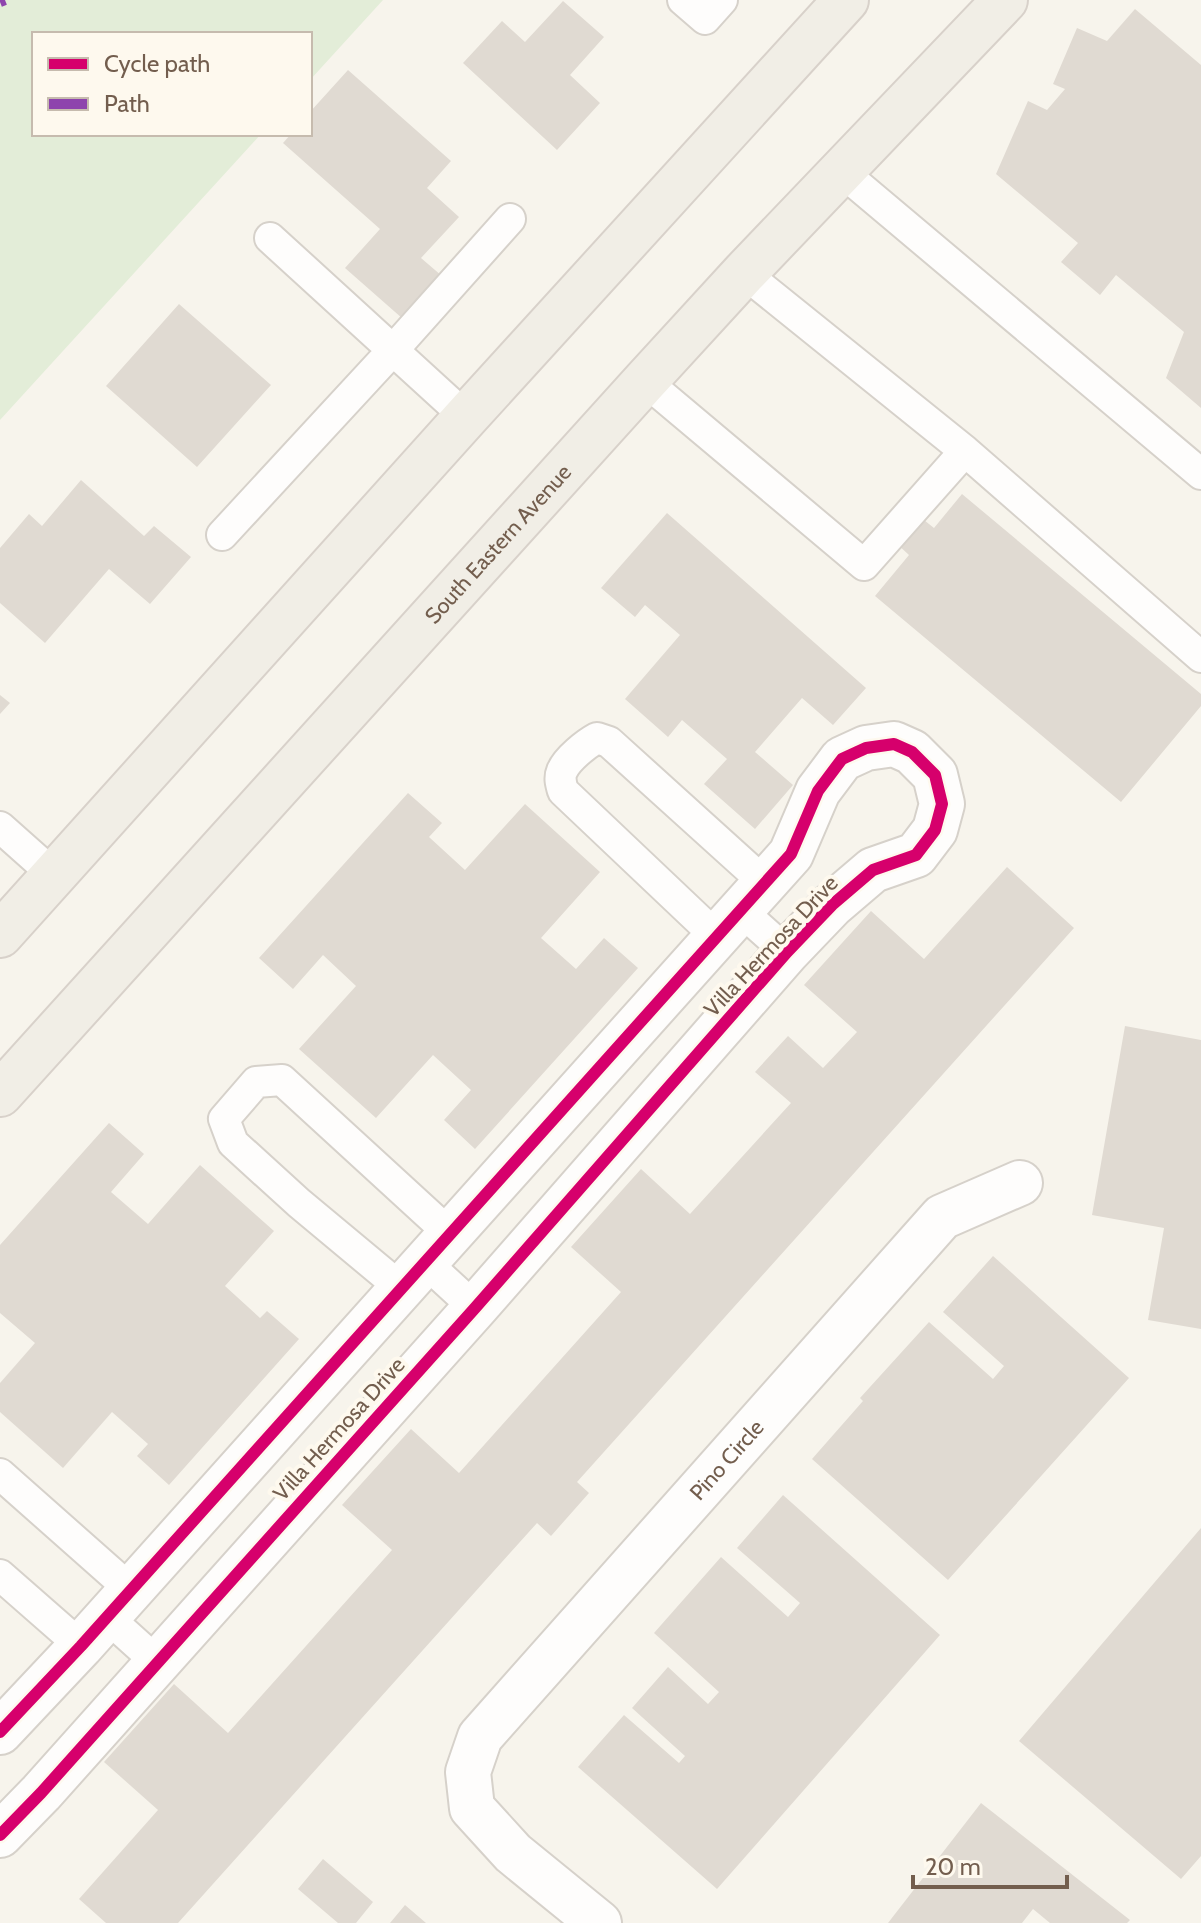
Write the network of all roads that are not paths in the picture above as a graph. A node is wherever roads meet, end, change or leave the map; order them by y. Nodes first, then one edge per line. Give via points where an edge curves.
1 (683, 0) edge
2 (722, 0) edge
3 (846, 0) edge
4 (1005, 0) edge
5 (841, 171) junction
6 (510, 219) dead end
7 (270, 238) dead end
8 (744, 273) junction
9 (393, 350) junction
10 (645, 381) junction
11 (466, 417) junction
12 (965, 451) junction
13 (1201, 474) edge
14 (222, 535) dead end
15 (1201, 657) edge
16 (0, 827) edge
17 (54, 875) junction
18 (740, 910) junction
19 (0, 935) edge
20 (787, 952) junction
21 (0, 1094) edge
22 (1020, 1183) dead end
23 (425, 1262) junction
24 (475, 1308) junction
25 (0, 1474) edge
26 (0, 1575) edge
27 (106, 1617) junction
28 (157, 1662) junction
29 (0, 1732) edge
30 (0, 1835) edge
31 (599, 1923) edge

1 - 2 lane via 705,19
3 - 11 main road
4 - 5 main road, South Eastern Avenue
5 - 8 main road, South Eastern Avenue
5 - 13 lane
6 - 9 lane
7 - 9 lane
8 - 10 main road, South Eastern Avenue
8 - 12 lane
9 - 11 lane
9 - 14 lane
10 - 12 lane via 864,565
10 - 21 main road, South Eastern Avenue
11 - 17 main road
12 - 15 lane
16 - 17 lane
17 - 19 main road
18 - 18 lane via 609,742 597,738 586,744 562,769 563,791
18 - 20 lane
18 - 20 street, Villa Hermosa Drive via 791,854 818,791 842,759 894,744 912,752 935,775 942,804 935,830 916,855 873,870
18 - 23 street, Villa Hermosa Drive
20 - 24 street, Villa Hermosa Drive
22 - 31 street, Pino Circle via 942,1217 480,1737 468,1772 472,1808 513,1853
23 - 23 lane via 299,1203 233,1143 224,1119 256,1082 282,1080
23 - 24 lane
23 - 27 street, Villa Hermosa Drive
24 - 28 street, Villa Hermosa Drive
25 - 27 lane
26 - 27 lane
27 - 28 lane
27 - 29 street, Villa Hermosa Drive
28 - 30 street, Villa Hermosa Drive

